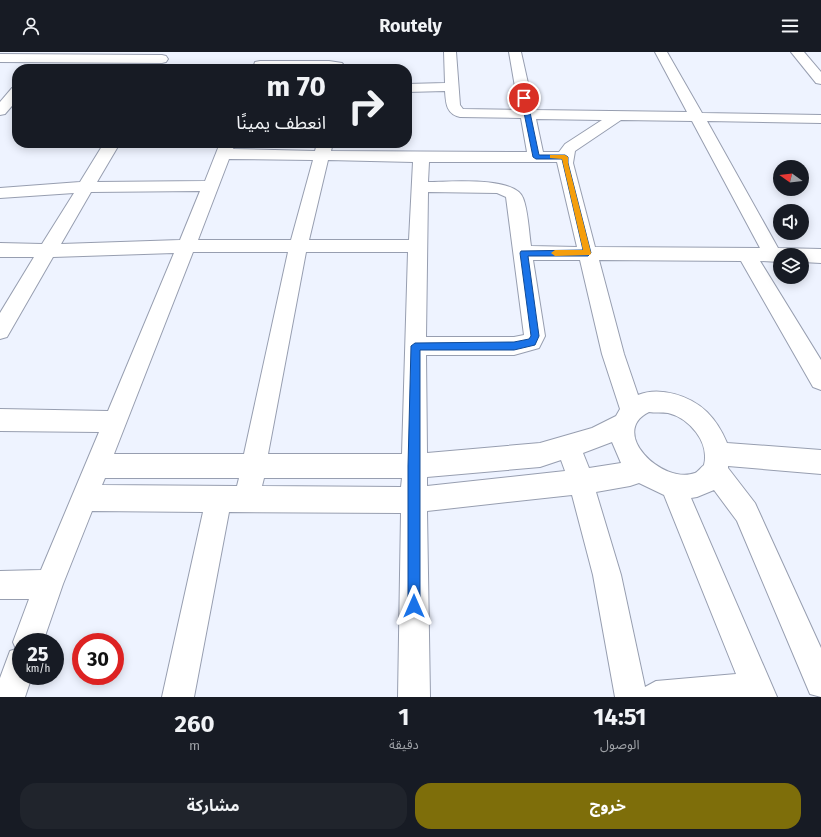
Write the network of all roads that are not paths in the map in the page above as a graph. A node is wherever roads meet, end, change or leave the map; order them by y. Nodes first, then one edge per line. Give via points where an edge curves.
1 (266, 52) edge
2 (450, 52) edge
3 (515, 52) edge
4 (661, 52) edge
5 (797, 52) edge
6 (0, 58) edge
7 (162, 60) edge
8 (261, 64) edge
9 (819, 74) edge
10 (451, 87) junction
11 (412, 88) edge
12 (0, 91) edge
13 (12, 91) edge
14 (12, 97) edge
15 (0, 111) edge
16 (527, 113) junction
17 (617, 116) junction
18 (696, 118) junction
19 (821, 119) edge
20 (109, 148) edge
21 (226, 148) edge
22 (324, 149) edge
23 (421, 157) junction
24 (536, 157) junction
25 (565, 157) junction
26 (211, 186) junction
27 (86, 187) junction
28 (419, 187) junction
29 (0, 192) edge
30 (186, 246) junction
31 (298, 246) junction
32 (417, 246) junction
33 (0, 250) edge
34 (48, 250) junction
35 (523, 253) junction
36 (588, 253) junction
37 (747, 255) junction
38 (772, 255) joint
39 (809, 255) edge
40 (821, 256) edge
41 (0, 331) edge
42 (415, 346) junction
43 (821, 380) edge
44 (628, 417) junction
45 (0, 420) edge
46 (115, 422) junction
47 (569, 447) junction
48 (716, 462) junction
49 (821, 462) edge
50 (97, 466) junction
51 (254, 466) junction
52 (414, 466) junction
53 (640, 469) junction
54 (581, 482) junction
55 (673, 487) junction
56 (84, 498) junction
57 (218, 500) junction
58 (247, 500) junction
59 (414, 500) junction
60 (49, 584) junction
61 (0, 585) edge
62 (31, 633) edge
63 (821, 682) edge
64 (13, 685) edge
65 (748, 693) edge
66 (9, 697) edge
67 (178, 697) edge
68 (414, 697) edge
69 (631, 697) edge
70 (656, 697) edge

1 - 8 street
2 - 10 street
3 - 16 street
4 - 18 street
5 - 9 street
6 - 7 street
10 - 11 street
10 - 16 street via 454,108 460,113
12 - 13 street
14 - 15 street
16 - 17 street
16 - 24 street
17 - 18 street
17 - 25 street via 574,143
18 - 19 street
18 - 38 street
20 - 27 street
21 - 22 street
21 - 26 street
22 - 23 street
22 - 31 street
23 - 24 street
23 - 28 street
24 - 25 street
25 - 36 street
26 - 27 street
26 - 30 street
27 - 29 street
27 - 34 street
28 - 32 street
28 - 35 street via 490,187 512,193 515,198
30 - 31 street
30 - 34 street
30 - 46 street
31 - 32 street
31 - 51 street
32 - 42 street
33 - 34 street
34 - 41 street
35 - 36 street
35 - 42 street via 535,336 532,342 514,346
36 - 37 street
36 - 44 street
37 - 38 street
37 - 43 street
39 - 40 street
42 - 52 street
44 - 47 street via 597,438
44 - 48 street via 647,402 670,403 692,414 710,432
44 - 53 street via 623,438 628,454
45 - 46 street
46 - 50 street
47 - 52 street via 540,455
47 - 54 street
48 - 49 street
48 - 55 street via 705,482 690,487
48 - 63 street via 746,512
50 - 51 street
50 - 56 street
51 - 52 street
51 - 58 street
52 - 59 street
53 - 54 street via 630,474
53 - 55 street via 655,480
54 - 59 street
54 - 69 street via 607,575
55 - 65 street
56 - 57 street
56 - 60 street
57 - 58 street
57 - 67 street
58 - 59 street
59 - 68 street
60 - 61 street
60 - 62 street
64 - 66 street
65 - 70 street

